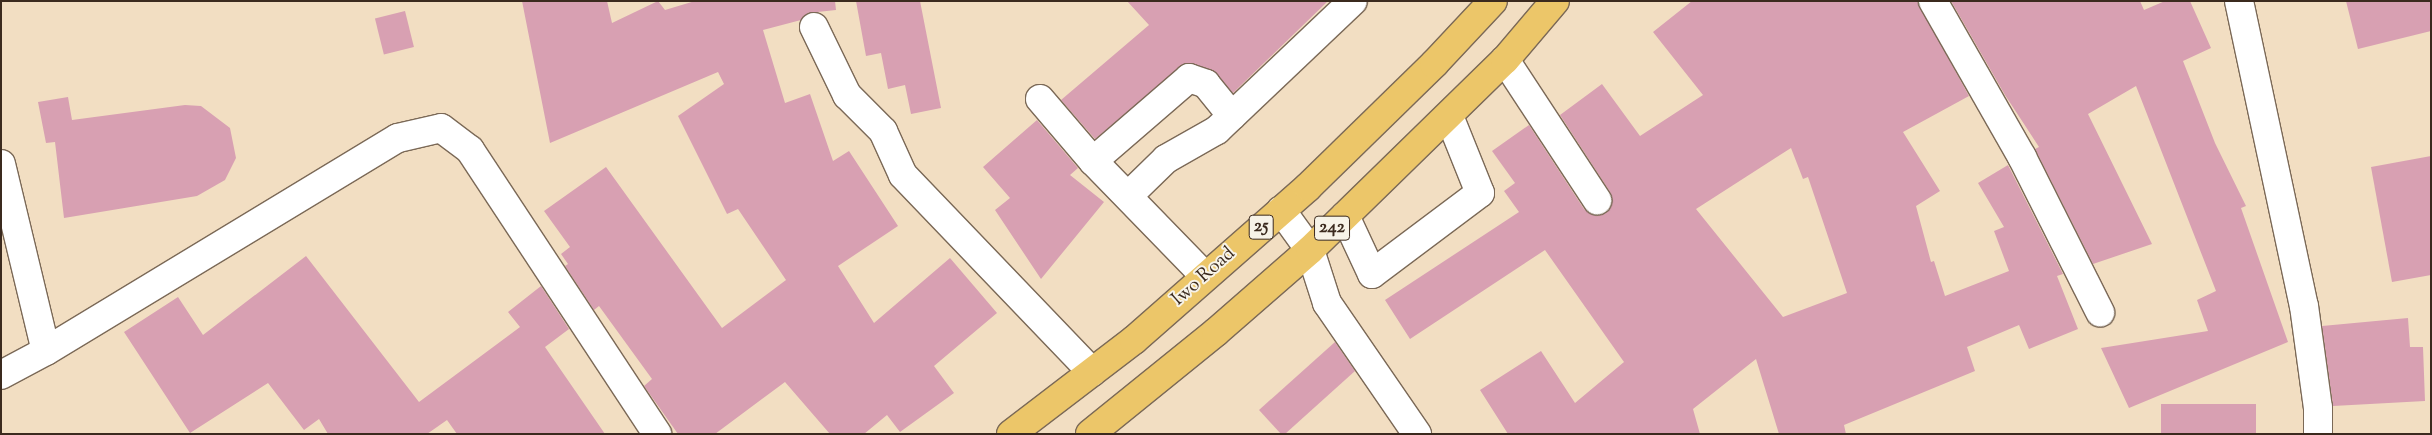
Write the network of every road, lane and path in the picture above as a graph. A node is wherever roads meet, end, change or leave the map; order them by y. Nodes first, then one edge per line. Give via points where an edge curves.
1 (1353, 1) edge
2 (1493, 1) edge
3 (1555, 1) edge
4 (1933, 1) edge
5 (2239, 1) edge
6 (814, 27) dead end
7 (1505, 60) junction
8 (1040, 99) dead end
9 (1232, 116) junction
10 (1449, 116) junction
11 (1093, 161) junction
12 (1, 164) edge
13 (1128, 196) junction
14 (1596, 200) dead end
15 (1281, 210) junction
16 (1345, 216) junction
17 (1310, 250) junction
18 (1204, 275) junction
19 (2100, 312) dead end
20 (46, 351) junction
21 (1092, 372) junction
22 (1, 375) edge
23 (657, 434) edge
24 (1010, 434) edge
25 (1090, 434) edge
26 (1417, 434) edge
27 (2318, 434) edge

1 - 9 street
2 - 15 main road, Iwo Road / 25 via 1434,64
3 - 7 main road, 242
4 - 19 street via 2022,157
5 - 27 street via 2304,306 2318,408
6 - 21 street via 847,95 883,131 903,175
7 - 10 main road, 242
7 - 14 street
8 - 11 street
9 - 11 street via 1206,84 1188,78
9 - 13 street via 1217,130 1166,159
10 - 16 main road, 242
10 - 16 street via 1480,194 1372,274
11 - 13 street
12 - 20 street
13 - 18 street
15 - 17 street
15 - 18 main road, Iwo Road / 25
16 - 17 main road, 242
17 - 25 main road, 242 via 1216,332
17 - 26 street via 1327,302
18 - 21 main road, Iwo Road / 25 via 1134,340
20 - 22 street
20 - 23 street via 398,138 441,128 470,150
21 - 24 main road, Iwo Road / 25

